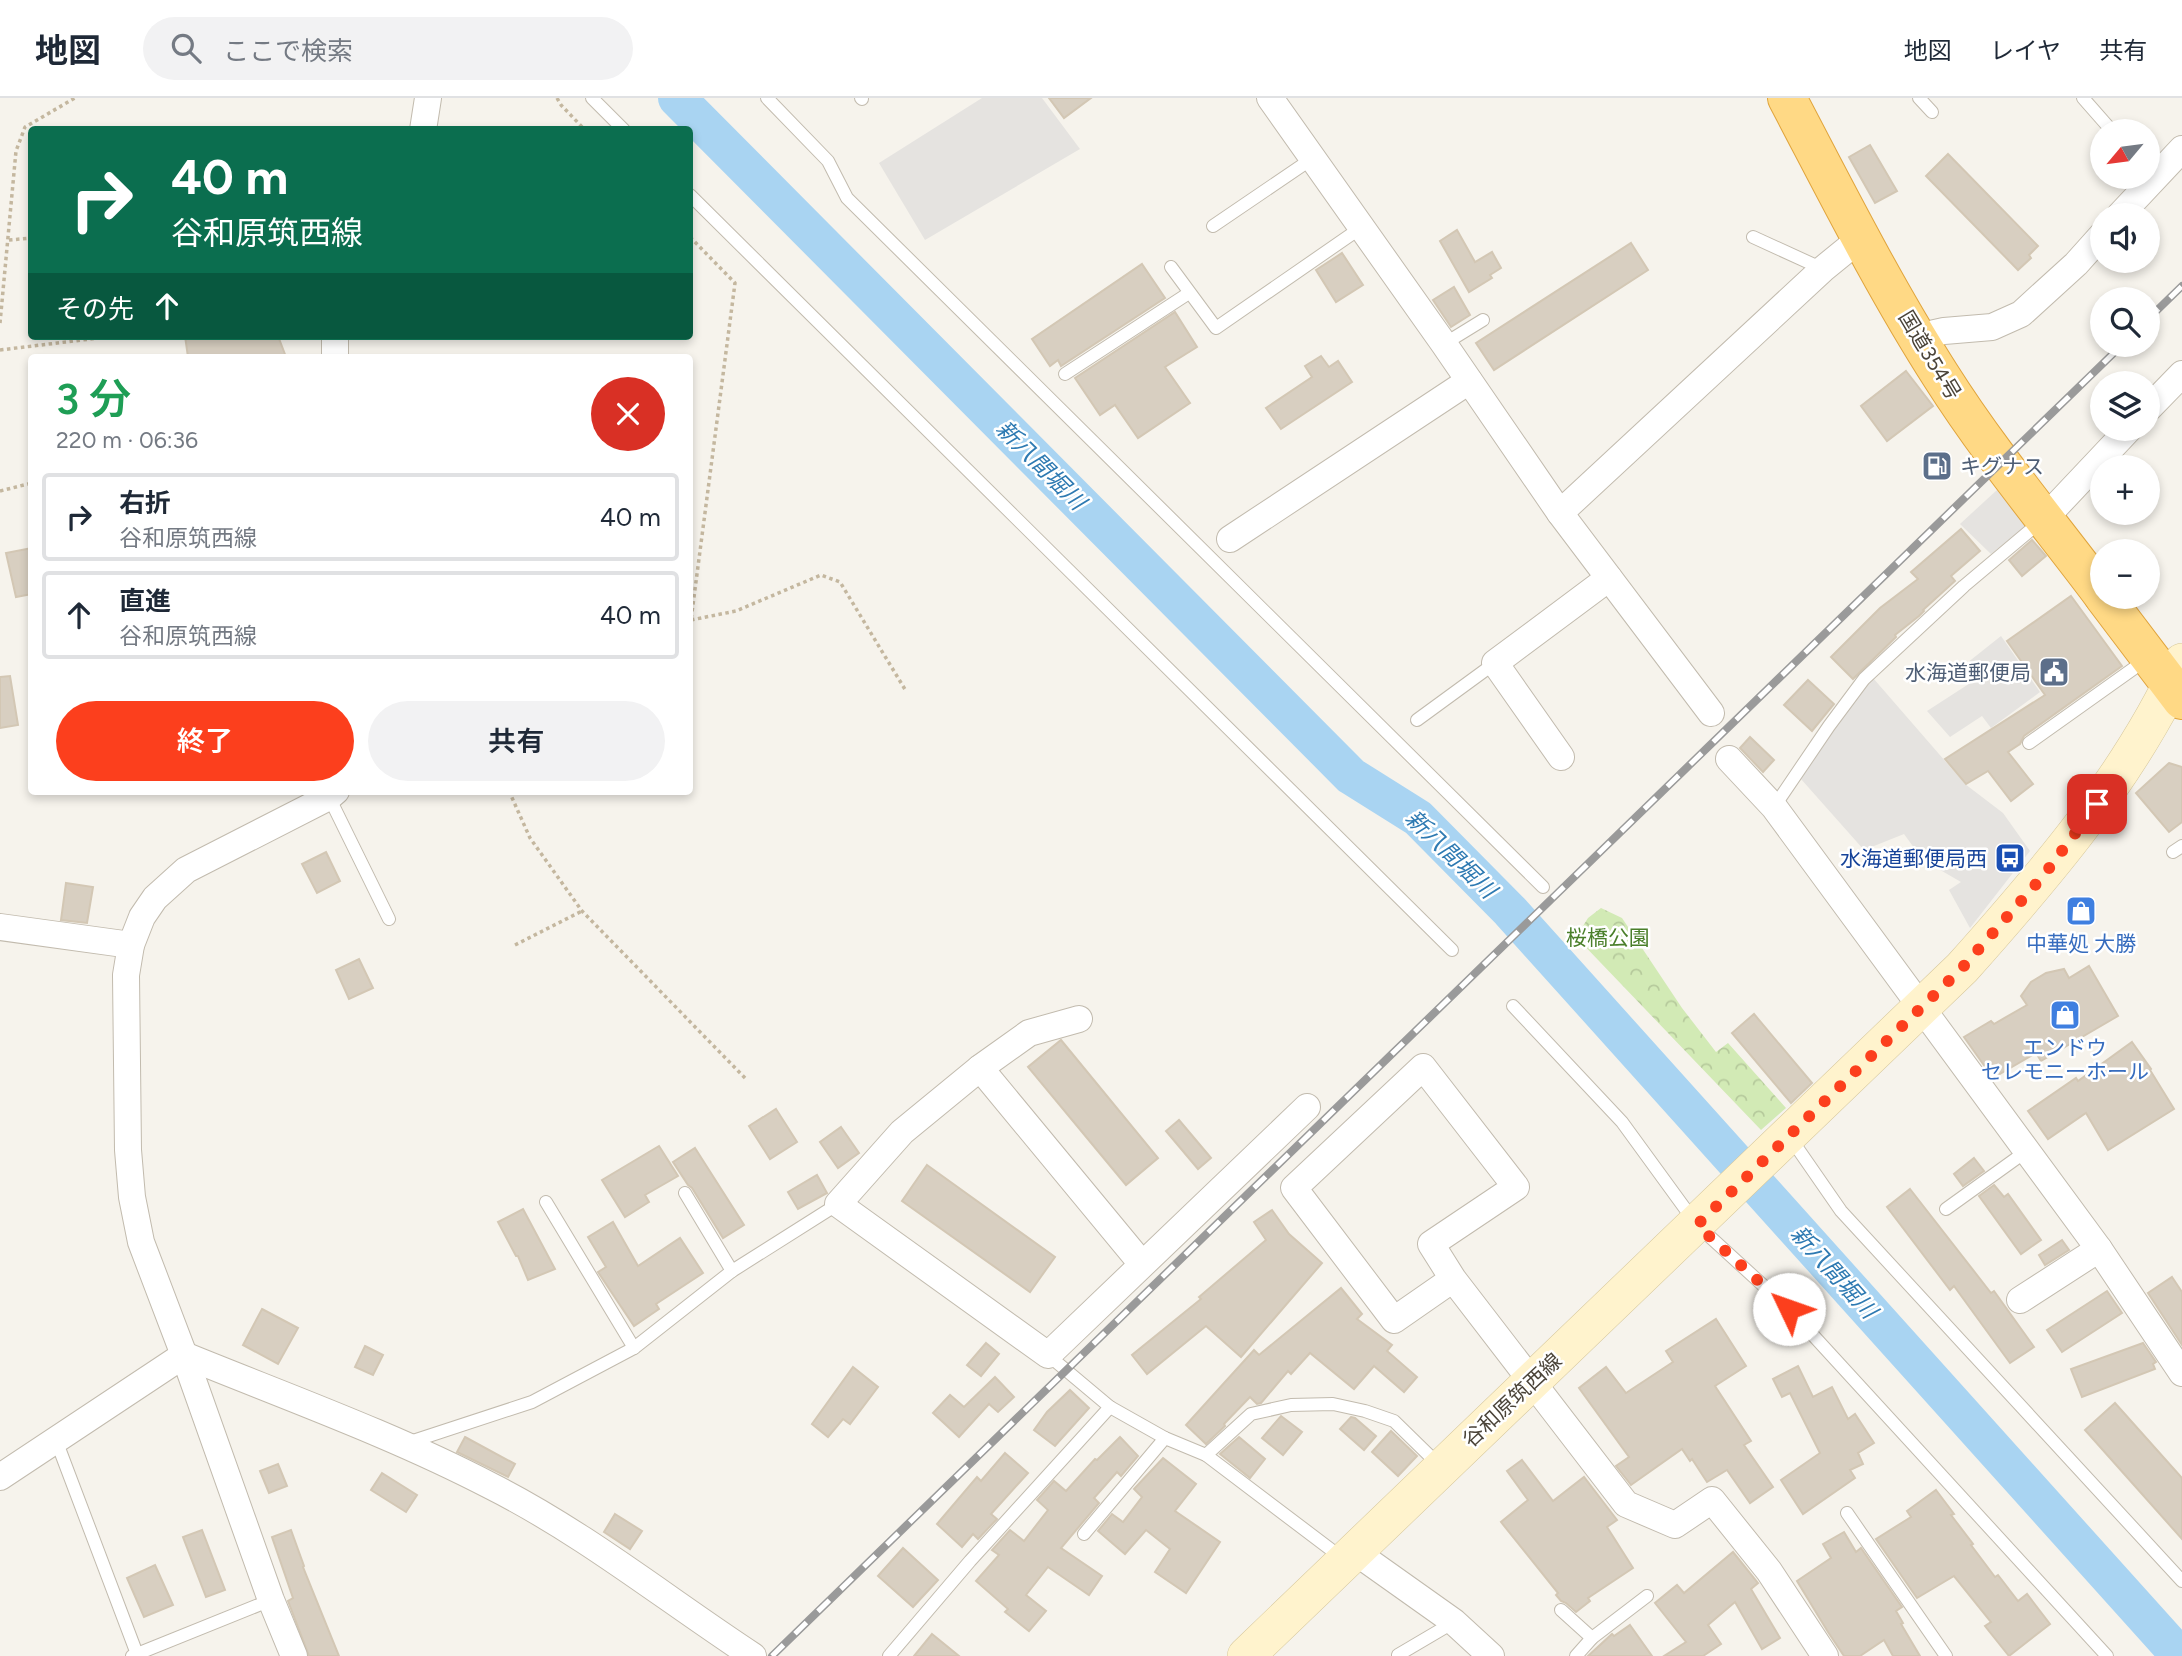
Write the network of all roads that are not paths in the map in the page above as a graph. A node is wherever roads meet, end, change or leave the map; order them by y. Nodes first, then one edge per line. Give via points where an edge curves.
1 (428, 98) edge
2 (592, 98) edge
3 (767, 98) edge
4 (1270, 98) edge
5 (1787, 98) edge
6 (1919, 98) edge
7 (2083, 98) edge
8 (1932, 112) dead end
9 (2101, 119) edge
10 (424, 126) edge
11 (620, 126) edge
12 (2182, 149) edge
13 (1313, 158) junction
14 (2160, 167) edge
15 (693, 198) edge
16 (1213, 226) dead end
17 (1362, 227) junction
18 (1753, 237) dead end
19 (1861, 238) junction
20 (2090, 249) edge
21 (1171, 267) dead end
22 (1823, 268) junction
23 (1189, 293) junction
24 (1483, 320) dead end
25 (1917, 337) junction
26 (1444, 344) junction
27 (1065, 374) dead end
28 (2181, 379) edge
29 (1469, 381) junction
30 (2160, 398) edge
31 (2118, 441) edge
32 (1560, 513) junction
33 (2045, 518) junction
34 (1230, 540) dead end
35 (1609, 578) junction
36 (2090, 578) edge
37 (2115, 609) edge
38 (1495, 663) junction
39 (2171, 676) edge
40 (1711, 713) dead end
41 (1417, 720) dead end
42 (2029, 743) dead end
43 (1561, 757) dead end
44 (1730, 759) dead end
45 (330, 795) edge
46 (332, 795) edge
47 (1774, 807) junction
48 (1544, 887) dead end
49 (389, 919) dead end
50 (0, 927) edge
51 (131, 946) junction
52 (1452, 950) dead end
53 (1513, 1006) dead end
54 (1922, 1008) junction
55 (1079, 1019) dead end
56 (980, 1068) junction
57 (1307, 1107) dead end
58 (1784, 1140) junction
59 (2028, 1150) junction
60 (685, 1193) dead end
61 (546, 1202) dead end
62 (838, 1204) junction
63 (1947, 1209) dead end
64 (1700, 1221) junction
65 (2099, 1249) junction
66 (1142, 1264) junction
67 (732, 1271) junction
68 (1453, 1279) junction
69 (2020, 1300) dead end
70 (634, 1348) junction
71 (184, 1355) junction
72 (1048, 1355) junction
73 (2182, 1373) edge
74 (1532, 1382) junction
75 (1110, 1407) junction
76 (1165, 1438) junction
77 (56, 1440) junction
78 (402, 1445) junction
79 (1206, 1455) junction
80 (1441, 1466) junction
81 (0, 1477) edge
82 (1847, 1513) dead end
83 (1084, 1534) dead end
84 (1350, 1555) junction
85 (2182, 1581) edge
86 (1647, 1596) dead end
87 (271, 1600) junction
88 (1561, 1610) dead end
89 (1454, 1622) junction
90 (1592, 1638) junction
91 (134, 1655) edge
92 (1248, 1655) edge
93 (1398, 1655) edge
94 (294, 1656) edge
95 (753, 1656) edge
96 (889, 1656) edge
97 (1491, 1656) edge
98 (1576, 1656) edge
99 (1825, 1656) edge
100 (1947, 1656) edge
101 (2107, 1656) edge

1 - 10 street
2 - 11 lane
3 - 48 lane via 828,161 847,198
4 - 13 street
5 - 19 highway, 国道354号
6 - 8 lane
7 - 9 lane
12 - 14 street
13 - 16 lane
13 - 17 street
15 - 52 lane
17 - 23 lane via 1216,328
17 - 26 street
18 - 22 lane
19 - 22 street
19 - 25 highway, 国道354号
20 - 25 street via 2021,314 1992,327
21 - 23 lane
22 - 32 street
23 - 27 lane
24 - 26 lane
25 - 33 highway, 国道354号 via 1964,411
26 - 29 street
28 - 30 street
29 - 32 street
29 - 34 street
31 - 33 street
32 - 35 street
33 - 36 highway, 国道354号
33 - 47 lane via 1864,679
35 - 38 street
35 - 40 street
37 - 39 highway, 国道354号
38 - 41 lane
38 - 43 street
39 - 42 lane
39 - 54 main road, 谷和原筑西線 via 2110,785 2052,865
44 - 47 street
45 - 51 street via 186,870 155,898
46 - 49 lane
47 - 54 street
50 - 51 street
51 - 71 street via 127,987 132,1196 141,1242
53 - 64 lane via 1622,1122
54 - 58 main road, 谷和原筑西線
54 - 59 street
55 - 56 street via 1029,1033
56 - 62 street via 902,1132
56 - 66 street
57 - 66 street
58 - 64 main road, 谷和原筑西線
58 - 85 lane via 1842,1211
59 - 63 lane
59 - 65 street
60 - 67 lane
61 - 70 lane
62 - 67 lane
62 - 72 street
64 - 74 main road, 谷和原筑西線
64 - 101 lane via 1789,1309
65 - 69 street
65 - 73 street
66 - 72 street
67 - 70 lane
68 - 68 street via 1394,1320 1294,1188 1423,1067 1516,1188 1431,1244
68 - 74 street
70 - 78 lane via 532,1402
71 - 77 street
71 - 78 street
71 - 87 street
72 - 75 lane
74 - 80 main road, 谷和原筑西線
74 - 99 street via 1626,1504 1675,1525 1712,1500 1769,1571
75 - 76 lane
75 - 96 lane
76 - 79 lane
76 - 83 lane
77 - 81 street
77 - 91 lane
78 - 95 street via 491,1486 574,1533
79 - 80 lane via 1251,1414 1291,1405 1333,1404 1394,1421
79 - 84 lane
80 - 84 main road, 谷和原筑西線
82 - 100 lane
84 - 89 street
84 - 92 main road, 谷和原筑西線
86 - 90 lane
87 - 91 lane
87 - 94 street
88 - 90 lane
89 - 93 lane
89 - 97 street
90 - 98 lane

